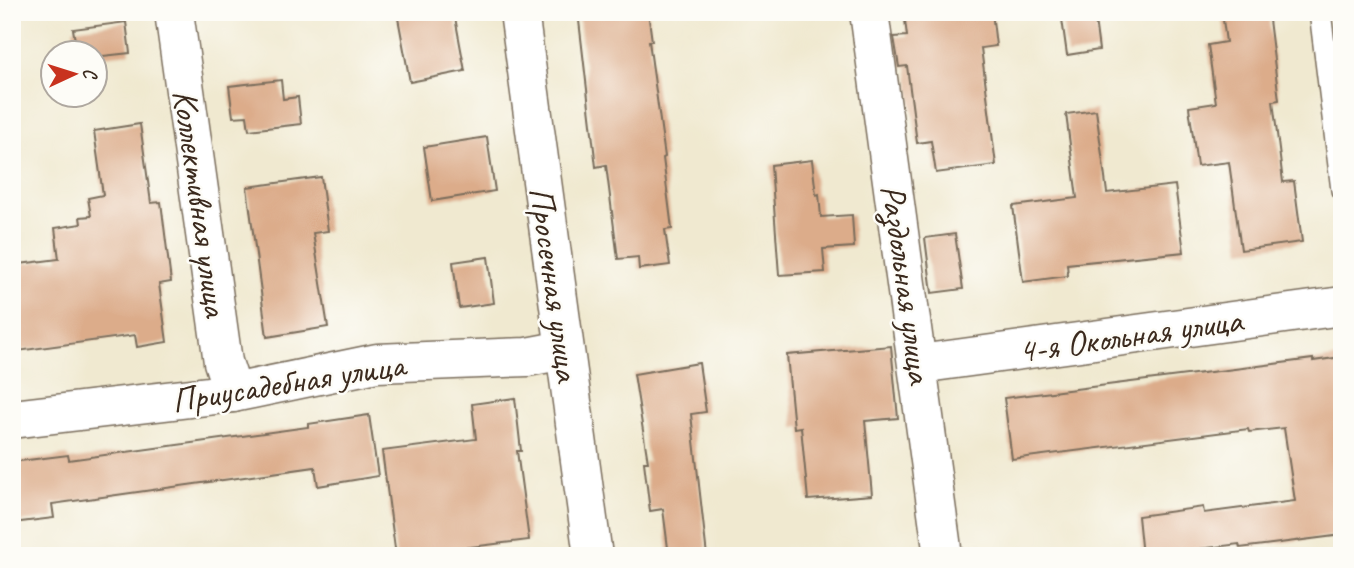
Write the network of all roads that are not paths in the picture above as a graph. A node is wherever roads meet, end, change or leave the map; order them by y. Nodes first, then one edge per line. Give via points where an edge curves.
1 (174, 12) edge
2 (519, 12) edge
3 (869, 12) edge
4 (1320, 12) edge
5 (1342, 190) edge
6 (1342, 306) edge
7 (564, 350) junction
8 (919, 364) junction
9 (233, 393) junction
10 (12, 419) edge
11 (593, 556) edge
12 (943, 556) edge

1 - 9 street, Коллективная улица via 223,362
2 - 7 street, Просечная улица
3 - 8 street, Раздольная улица
4 - 5 lane
6 - 8 street, 4-я Окольная улица
7 - 9 street, Приусадебная улица via 527,357 377,363
7 - 11 street, Просечная улица
8 - 12 street, Раздольная улица
9 - 10 street, Приусадебная улица

